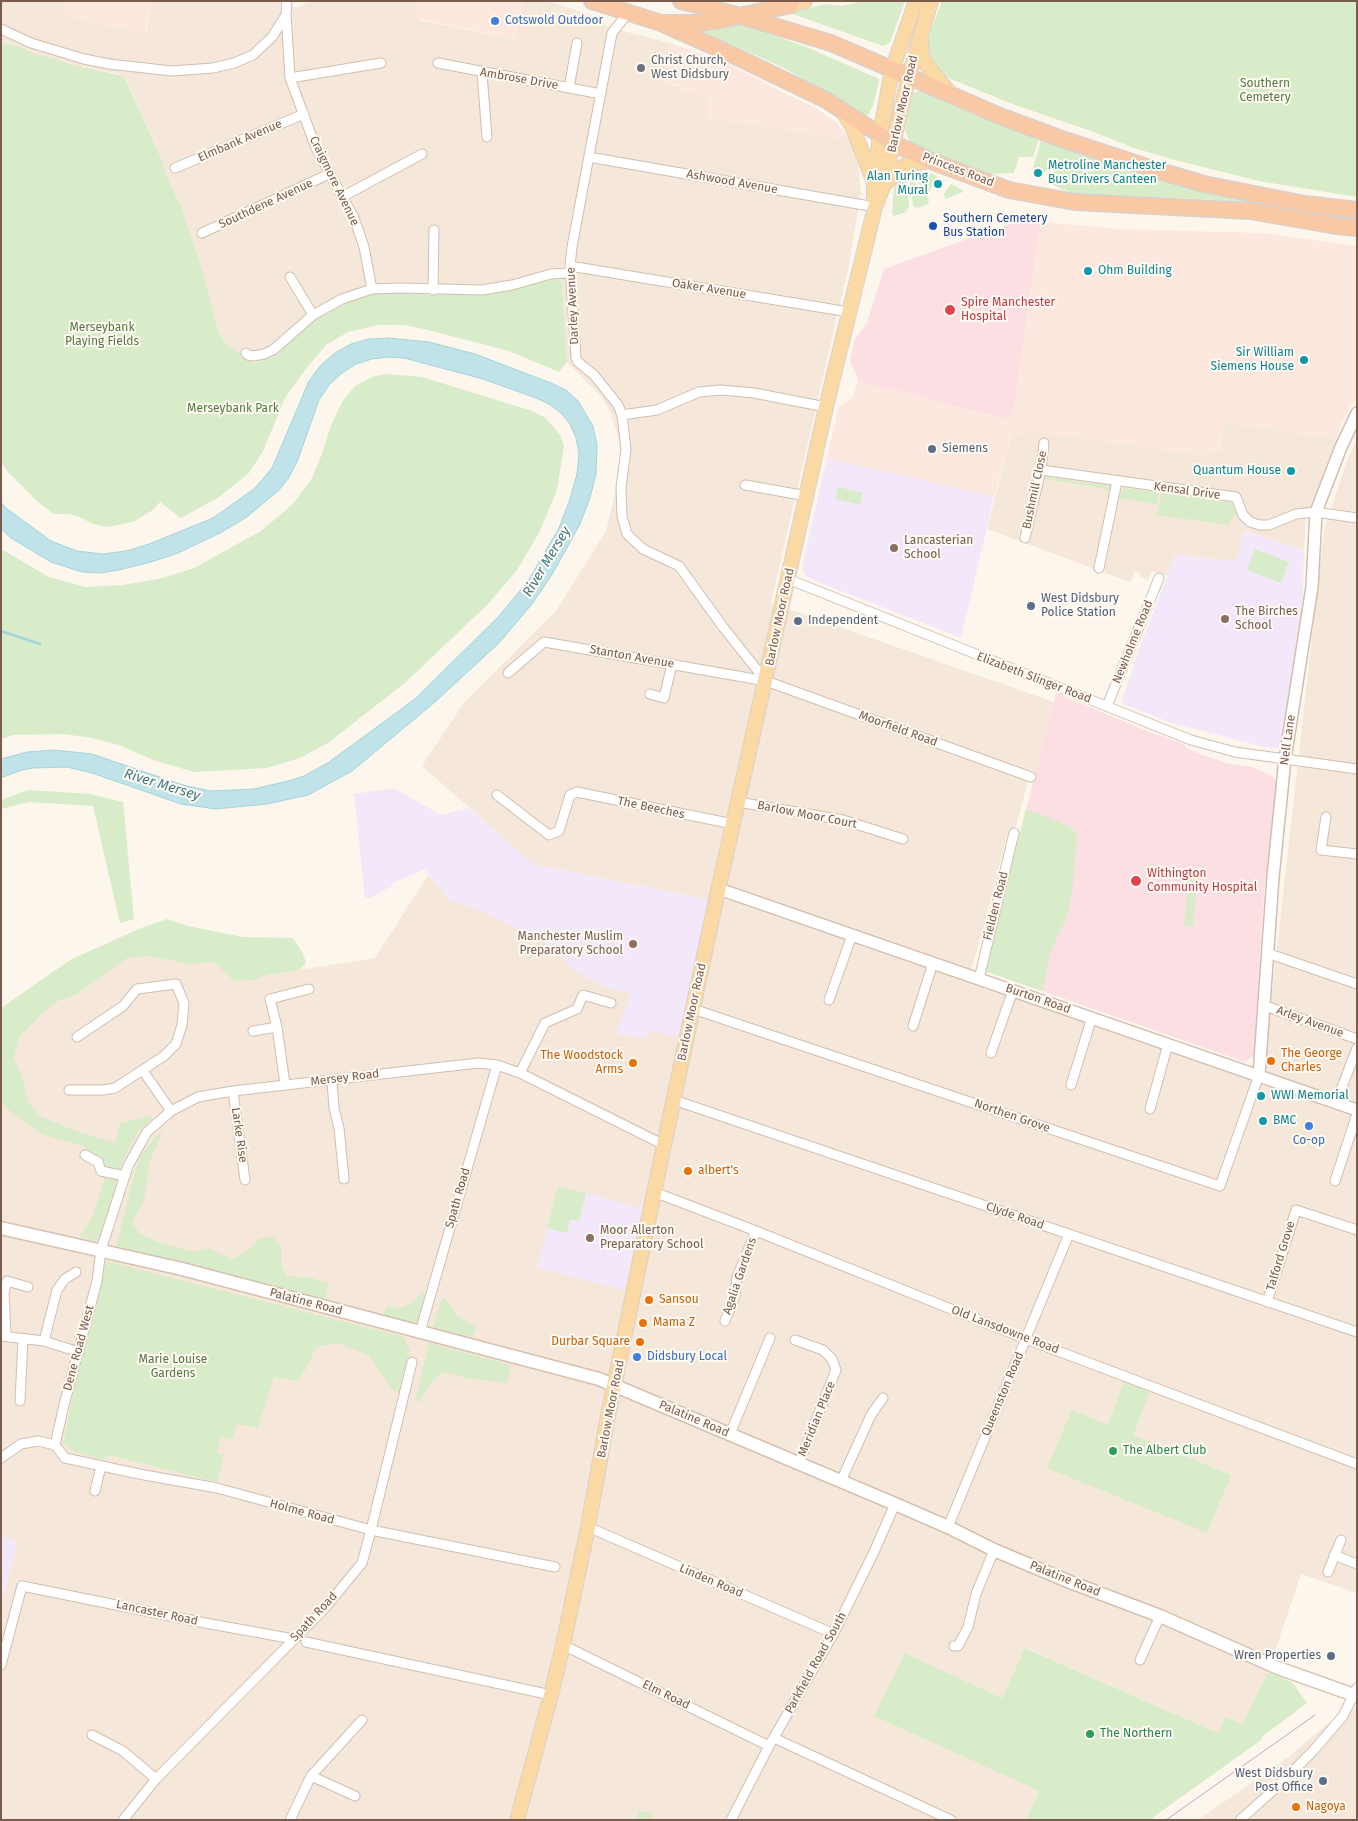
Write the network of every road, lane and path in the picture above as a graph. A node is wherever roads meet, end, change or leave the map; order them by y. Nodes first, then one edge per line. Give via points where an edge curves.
1 (287, 1) edge
2 (592, 1) edge
3 (681, 1) edge
4 (916, 1) edge
5 (931, 1) edge
6 (798, 3) edge
7 (628, 13) junction
8 (286, 15) junction
9 (741, 16) junction
10 (661, 24) junction
11 (922, 30) junction
12 (2, 32) edge
13 (577, 43) dead end
14 (381, 63) dead end
15 (438, 63) dead end
16 (892, 70) junction
17 (482, 73) junction
18 (909, 76) junction
19 (290, 78) junction
20 (569, 88) junction
21 (950, 93) junction
22 (601, 94) junction
23 (841, 109) junction
24 (304, 114) junction
25 (488, 137) dead end
26 (886, 139) junction
27 (422, 154) dead end
28 (589, 158) junction
29 (930, 161) junction
30 (175, 168) dead end
31 (329, 174) junction
32 (878, 185) junction
33 (342, 196) junction
34 (875, 207) junction
35 (1357, 210) edge
36 (1357, 228) edge
37 (434, 230) dead end
38 (202, 233) dead end
39 (570, 269) junction
40 (290, 277) dead end
41 (372, 289) junction
42 (433, 290) junction
43 (849, 312) junction
44 (314, 315) junction
45 (246, 353) dead end
46 (826, 407) junction
47 (1357, 413) edge
48 (622, 416) junction
49 (1044, 443) dead end
50 (1041, 470) junction
51 (1117, 481) junction
52 (744, 485) dead end
53 (807, 496) junction
54 (1316, 512) junction
55 (1357, 518) edge
56 (1025, 538) dead end
57 (1099, 568) dead end
58 (1159, 578) dead end
59 (788, 579) junction
60 (672, 664) junction
61 (508, 673) dead end
62 (766, 681) junction
63 (650, 694) dead end
64 (1107, 706) junction
65 (1285, 759) junction
66 (1357, 769) edge
67 (1030, 777) dead end
68 (497, 795) dead end
69 (738, 802) junction
70 (1326, 818) dead end
71 (733, 824) junction
72 (1014, 833) dead end
73 (903, 839) dead end
74 (1357, 854) edge
75 (720, 888) junction
76 (852, 935) junction
77 (1267, 953) junction
78 (933, 963) junction
79 (979, 978) junction
80 (1357, 984) edge
81 (309, 989) dead end
82 (1013, 990) junction
83 (829, 1000) dead end
84 (611, 1003) dead end
85 (1263, 1006) junction
86 (693, 1009) junction
87 (1092, 1017) junction
88 (913, 1026) dead end
89 (277, 1027) junction
90 (253, 1032) dead end
91 (77, 1037) dead end
92 (1357, 1039) edge
93 (1168, 1044) junction
94 (1357, 1048) edge
95 (991, 1053) dead end
96 (497, 1065) junction
97 (143, 1071) junction
98 (520, 1073) junction
99 (1259, 1075) junction
100 (332, 1081) junction
101 (285, 1084) junction
102 (1071, 1085) dead end
103 (1342, 1087) dead end
104 (69, 1090) dead end
105 (233, 1091) junction
106 (674, 1100) junction
107 (1150, 1109) dead end
108 (1357, 1110) edge
109 (171, 1111) junction
110 (1357, 1114) edge
111 (664, 1145) junction
112 (85, 1155) dead end
113 (125, 1176) junction
114 (344, 1179) dead end
115 (245, 1180) dead end
116 (1335, 1181) dead end
117 (654, 1192) junction
118 (1, 1228) edge
119 (1357, 1230) edge
120 (756, 1231) junction
121 (1069, 1234) junction
122 (101, 1250) junction
123 (76, 1272) dead end
124 (28, 1287) dead end
125 (1267, 1302) junction
126 (725, 1321) dead end
127 (420, 1332) junction
128 (1357, 1332) edge
129 (4, 1336) edge
130 (770, 1338) dead end
131 (1026, 1338) junction
132 (22, 1339) junction
133 (796, 1340) dead end
134 (44, 1341) junction
135 (79, 1352) junction
136 (412, 1362) dead end
137 (615, 1386) junction
138 (883, 1398) dead end
139 (20, 1401) dead end
140 (730, 1434) junction
141 (55, 1445) junction
142 (1, 1458) edge
143 (799, 1463) junction
144 (1357, 1464) edge
145 (101, 1466) junction
146 (841, 1481) junction
147 (95, 1491) dead end
148 (895, 1504) junction
149 (588, 1527) junction
150 (948, 1527) junction
151 (371, 1530) junction
152 (1340, 1540) dead end
153 (994, 1550) junction
154 (1334, 1555) junction
155 (1357, 1564) edge
156 (555, 1567) dead end
157 (1328, 1572) dead end
158 (1160, 1616) junction
159 (834, 1634) junction
160 (294, 1639) junction
161 (306, 1642) dead end
162 (563, 1645) junction
163 (954, 1646) dead end
164 (1140, 1660) dead end
165 (1, 1665) edge
166 (1356, 1693) edge
167 (551, 1695) junction
168 (362, 1720) dead end
169 (92, 1735) dead end
170 (772, 1742) junction
171 (311, 1776) junction
172 (156, 1779) junction
173 (355, 1796) dead end
174 (123, 1820) edge
175 (290, 1820) edge
176 (517, 1820) edge
177 (731, 1820) edge
178 (951, 1820) edge
179 (1240, 1820) edge

1 - 8 street, Craigmore Avenue
2 - 7 highway, Princess Road
3 - 9 highway
4 - 16 main road, Barlow Moor Road
5 - 11 main road, Barlow Moor Road
6 - 9 highway
7 - 10 highway, Princess Road
7 - 22 street, Darley Avenue via 612,33
8 - 12 street via 272,38 253,55 234,64 172,71 84,59
8 - 19 street, Craigmore Avenue
9 - 10 highway via 702,23
9 - 16 highway via 831,43
10 - 23 highway, Princess Road via 773,74
11 - 18 main road, Barlow Moor Road
11 - 21 main road via 920,43 925,62
13 - 20 street
14 - 19 street
15 - 17 street, Ambrose Drive
16 - 18 highway
16 - 26 main road, Barlow Moor Road
17 - 20 street, Ambrose Drive
17 - 25 street
18 - 21 highway
18 - 26 main road, Barlow Moor Road
19 - 24 street, Craigmore Avenue
20 - 22 street, Ambrose Drive
21 - 35 highway via 1051,135 1204,184 1305,204
22 - 28 street, Darley Avenue
23 - 26 highway, Princess Road
23 - 32 main road
24 - 30 street, Elmbank Avenue
24 - 31 street, Craigmore Avenue
26 - 29 highway, Princess Road
26 - 32 main road, Barlow Moor Road
27 - 33 street
28 - 34 street, Ashwood Avenue
28 - 39 street, Darley Avenue
29 - 32 main road via 909,164
29 - 36 highway, Princess Road via 1009,190 1076,202 1250,212
31 - 33 street, Craigmore Avenue
31 - 38 street, Southdene Avenue
32 - 34 main road, Barlow Moor Road
33 - 41 street, Craigmore Avenue via 364,247
34 - 43 main road, Barlow Moor Road
37 - 42 street
39 - 42 street, Oaker Avenue via 482,290
39 - 43 street, Oaker Avenue
39 - 48 street, Darley Avenue via 576,358 618,405
40 - 44 street
41 - 42 street, Oaker Avenue
41 - 44 street, Oaker Avenue via 342,299
43 - 46 main road, Barlow Moor Road
44 - 45 street, Oaker Avenue via 273,350 253,356
46 - 48 street via 721,390 699,392 657,410
46 - 53 main road, Barlow Moor Road
47 - 54 street, Nell Lane
48 - 62 street, Darley Avenue via 626,450 621,488 622,516 627,534 643,549 679,566
49 - 50 street, Bushmill Close
50 - 51 street, Kensal Drive
50 - 56 street, Bushmill Close
51 - 54 street, Kensal Drive via 1236,498 1243,515 1260,525 1296,514
51 - 57 street
52 - 53 street
53 - 59 main road, Barlow Moor Road
54 - 55 street
54 - 65 street, Nell Lane via 1312,587
58 - 64 street, Newholme Road
59 - 62 main road, Barlow Moor Road
59 - 64 street, Elizabeth Slinger Road
60 - 61 street, Stanton Avenue via 544,642
60 - 62 street, Stanton Avenue
60 - 63 street via 664,698
62 - 67 street, Moorfield Road
62 - 69 main road, Barlow Moor Road
64 - 65 street, Elizabeth Slinger Road via 1191,740 1235,752
65 - 66 street, Elizabeth Slinger Road
65 - 77 street, Nell Lane
68 - 71 street, The Beeches via 549,835 560,830 570,795 577,792
69 - 71 main road, Barlow Moor Road
69 - 73 street, Barlow Moor Court via 843,820
70 - 74 street via 1321,850
71 - 75 main road, Barlow Moor Road
72 - 79 street, Fielden Road
75 - 76 street, Burton Road
75 - 86 main road, Barlow Moor Road
76 - 78 street, Burton Road
76 - 83 street
77 - 80 street
77 - 85 street, Nell Lane
78 - 79 street, Burton Road
78 - 88 street
79 - 82 street, Burton Road
81 - 89 street via 270,999
82 - 87 street, Burton Road
82 - 95 street
84 - 98 street via 583,995 577,1009 546,1023
85 - 92 street, Arley Avenue
85 - 99 street, Nell Lane
86 - 99 street, Northen Grove via 1220,1186
86 - 106 main road, Barlow Moor Road
87 - 93 street, Burton Road
87 - 102 street
89 - 90 street
89 - 101 street
91 - 97 street via 122,1006 137,989 176,984 184,1003 176,1044
93 - 99 street, Burton Road
93 - 107 street
94 - 103 street
96 - 98 street, Mersey Road
96 - 100 street, Mersey Road via 478,1063
96 - 127 street, Spath Road
97 - 104 street via 115,1088
97 - 109 street
98 - 111 street, Mersey Road
99 - 108 street, Burton Road
100 - 101 street, Mersey Road
100 - 114 street
101 - 105 street, Mersey Road
105 - 109 street, Mersey Road via 198,1097
105 - 115 street, Larke Rise
106 - 111 main road, Barlow Moor Road
106 - 121 street, Clyde Road
109 - 113 street, Mersey Road via 148,1132
110 - 116 street
111 - 117 main road, Barlow Moor Road
112 - 113 street via 98,1162 101,1171
113 - 122 street, Mersey Road
117 - 120 street, Old Lansdowne Road
117 - 137 main road, Barlow Moor Road
118 - 122 main road, Palatine Road
119 - 125 street, Talford Grove via 1296,1210
120 - 126 street, Agalia Gardens via 737,1277 735,1296
120 - 131 street, Old Lansdowne Road
121 - 125 street, Clyde Road
121 - 131 street, Queenston Road
122 - 127 main road, Palatine Road
122 - 135 street, Dene Road West via 97,1281
123 - 134 street via 57,1290
124 - 129 street via 7,1281
125 - 128 street, Clyde Road
127 - 137 main road, Palatine Road via 586,1374
129 - 132 street
130 - 140 street
131 - 144 street, Old Lansdowne Road
131 - 150 street, Queenston Road
132 - 134 street
132 - 139 street
133 - 143 street, Meridian Place via 823,1350 832,1359 836,1370
134 - 135 street
135 - 141 street, Dene Road West
136 - 151 street, Spath Road
137 - 140 main road, Palatine Road
137 - 149 main road, Barlow Moor Road
138 - 146 street via 871,1415
140 - 143 main road, Palatine Road
141 - 142 street via 38,1441 20,1444
141 - 145 street, Holme Road via 65,1458
143 - 146 main road, Palatine Road
145 - 147 street
145 - 151 street, Holme Road via 217,1488
146 - 148 main road, Palatine Road
148 - 150 main road, Palatine Road
148 - 159 street, Parkfield Road South
149 - 159 street, Linden Road
149 - 162 main road, Barlow Moor Road
150 - 153 main road, Palatine Road
151 - 156 street, Holme Road
151 - 160 street, Spath Road via 362,1563
152 - 154 street
153 - 158 main road, Palatine Road
153 - 163 street via 976,1594 968,1627 958,1646
154 - 155 street
154 - 157 street
158 - 164 street
158 - 166 main road, Palatine Road via 1278,1668
159 - 170 street, Parkfield Road South
160 - 165 street, Lancaster Road via 22,1586
160 - 172 street, Spath Road
161 - 167 street
162 - 167 main road, Barlow Moor Road
162 - 170 street, Elm Road
166 - 179 street via 1337,1724 1313,1751
167 - 176 main road, Barlow Moor Road
168 - 171 street
169 - 172 street via 122,1751
170 - 177 street, Parkfield Road South
170 - 178 street, Elm Road
171 - 173 street
171 - 175 street
172 - 174 street, Spath Road

